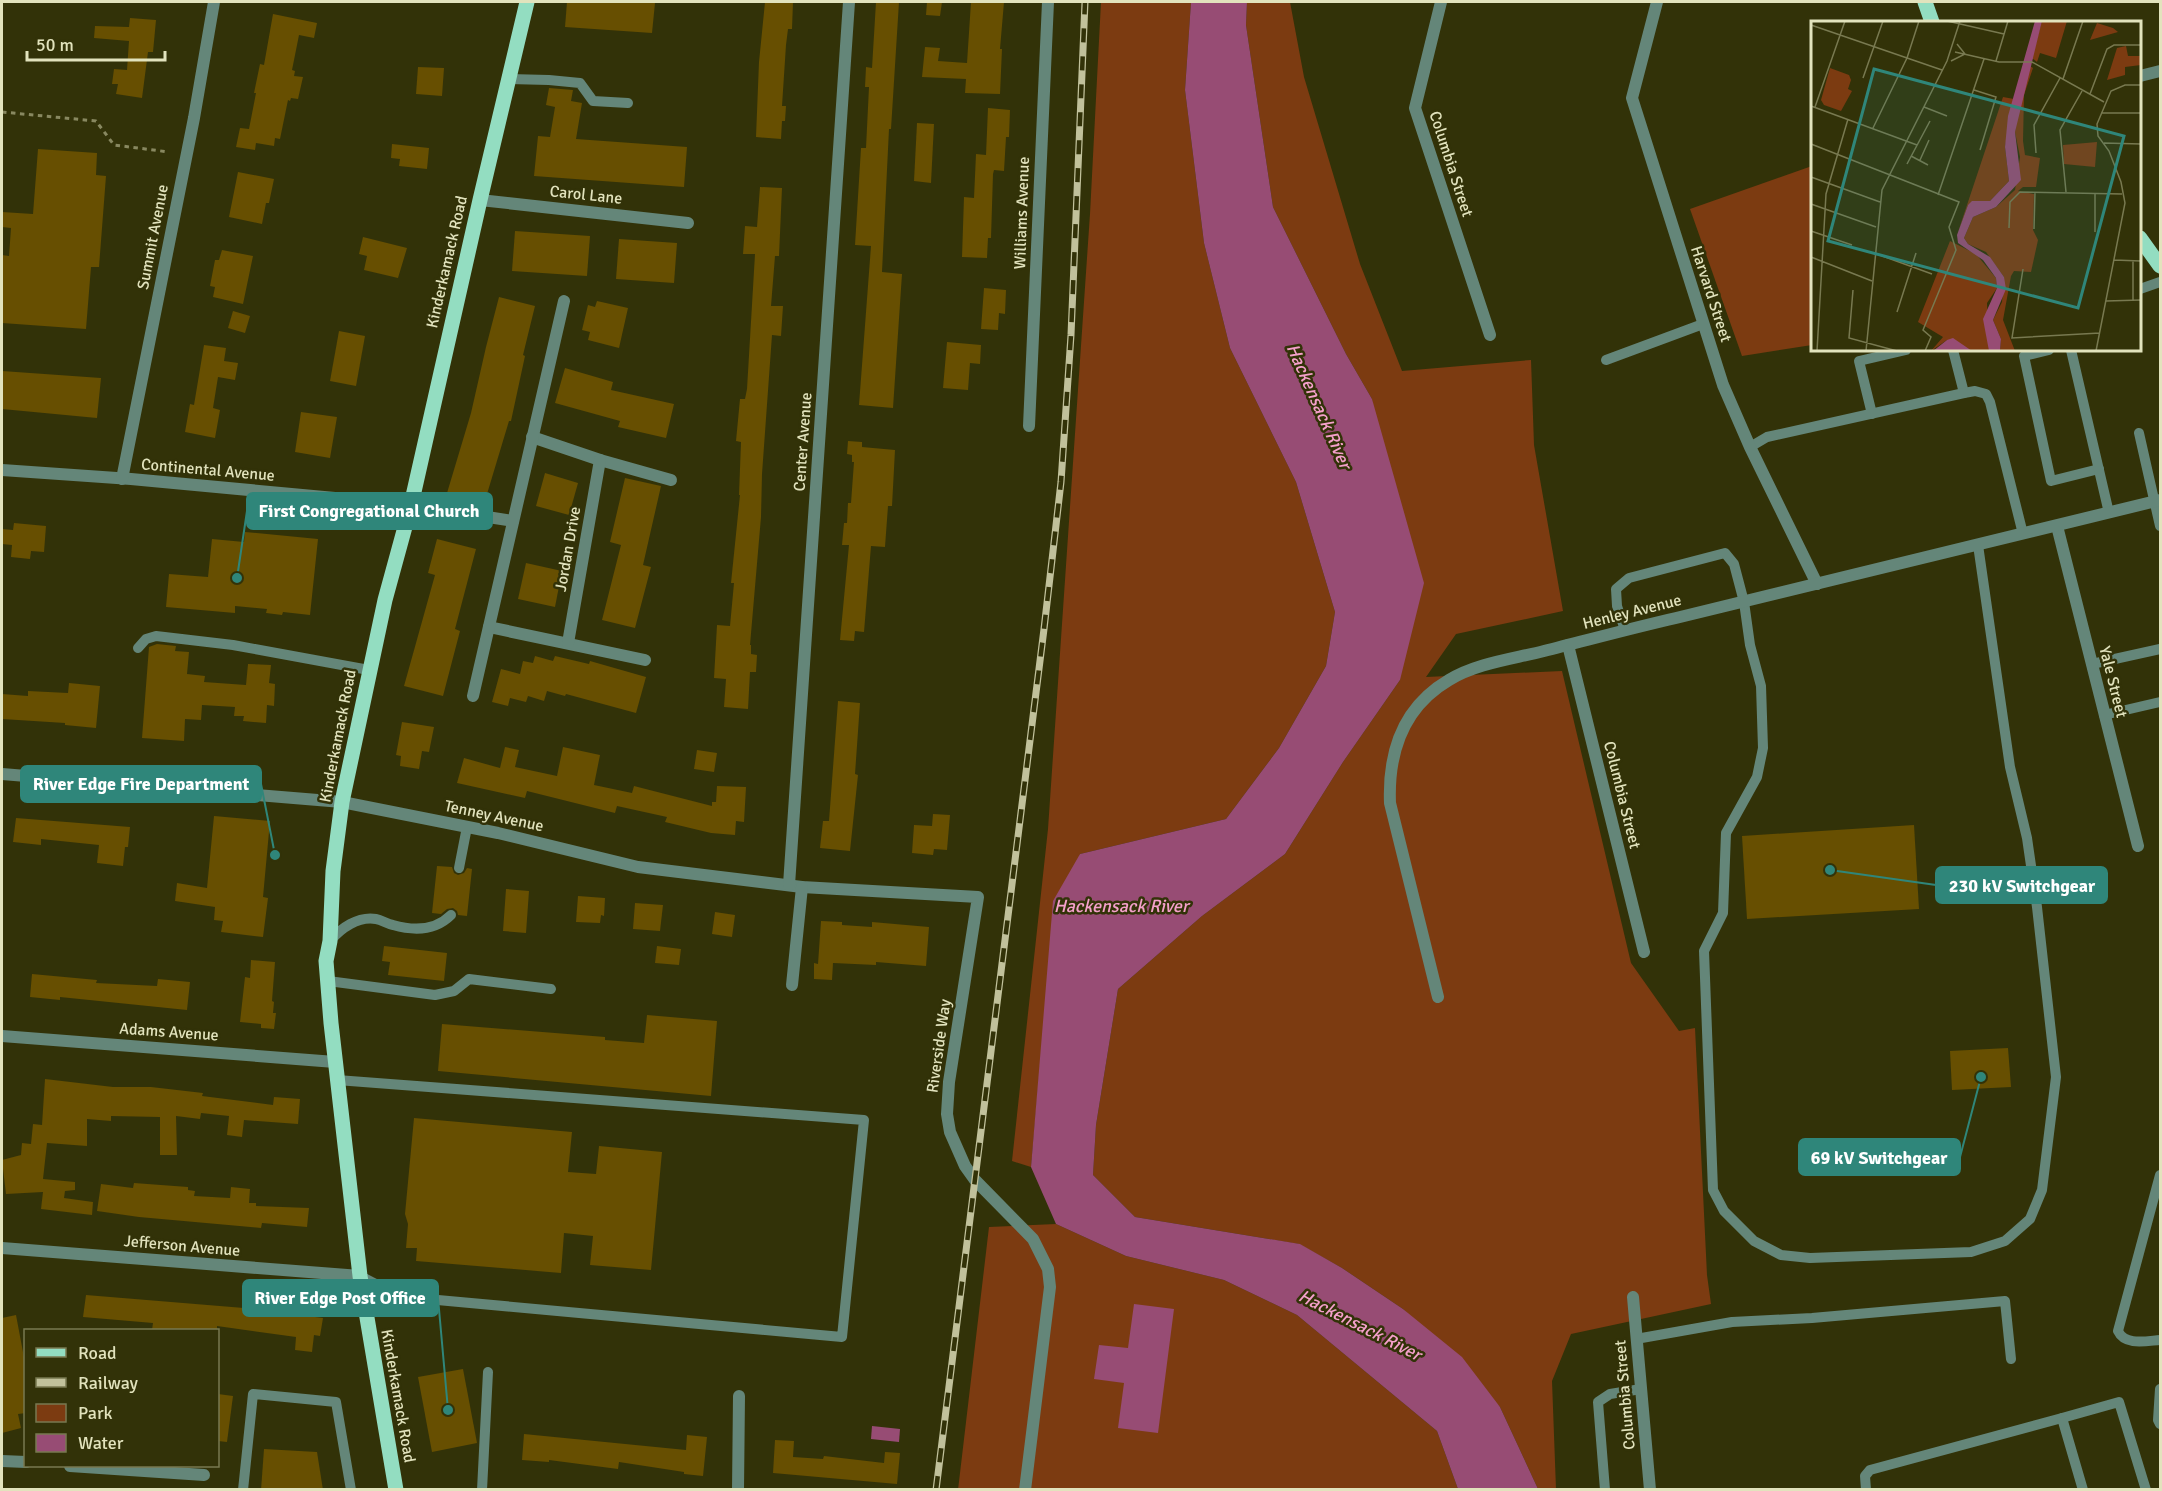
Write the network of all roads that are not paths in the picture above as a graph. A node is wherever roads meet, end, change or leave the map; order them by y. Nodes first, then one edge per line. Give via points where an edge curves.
1 (214, 2) edge
2 (527, 2) edge
3 (849, 2) edge
4 (1048, 2) edge
5 (1441, 2) edge
6 (1658, 2) edge
7 (1925, 2) edge
8 (1932, 21) edge
9 (2160, 71) edge
10 (2141, 76) edge
11 (509, 79) junction
12 (628, 103) dead end
13 (480, 200) junction
14 (688, 223) dead end
15 (2141, 241) edge
16 (2160, 266) edge
17 (2160, 282) edge
18 (2141, 288) edge
19 (564, 301) dead end
20 (1703, 324) junction
21 (1490, 335) dead end
22 (1902, 351) edge
23 (1953, 351) edge
24 (2045, 351) edge
25 (2071, 351) edge
26 (1605, 360) dead end
27 (1964, 393) junction
28 (1872, 414) junction
29 (1029, 426) dead end
30 (2139, 433) dead end
31 (532, 437) junction
32 (1750, 447) junction
33 (600, 460) junction
34 (2099, 469) junction
35 (2, 470) edge
36 (122, 479) junction
37 (671, 480) dead end
38 (2158, 501) edge
39 (411, 505) junction
40 (2109, 513) junction
41 (513, 521) junction
42 (2057, 526) junction
43 (2160, 526) edge
44 (2023, 534) junction
45 (1978, 545) junction
46 (1817, 584) junction
47 (1744, 602) junction
48 (489, 627) junction
49 (1625, 630) junction
50 (568, 643) junction
51 (1568, 645) junction
52 (138, 648) dead end
53 (2160, 649) edge
54 (645, 660) dead end
55 (2092, 664) junction
56 (369, 670) junction
57 (473, 696) dead end
58 (2160, 702) edge
59 (2104, 715) junction
60 (2, 774) edge
61 (342, 802) junction
62 (467, 827) junction
63 (2138, 846) dead end
64 (459, 868) dead end
65 (795, 886) junction
66 (978, 897) joint
67 (451, 915) dead end
68 (330, 940) junction
69 (1644, 952) dead end
70 (328, 981) junction
71 (792, 985) dead end
72 (551, 989) dead end
73 (1438, 997) dead end
74 (2, 1036) edge
75 (335, 1062) junction
76 (337, 1080) junction
77 (2160, 1175) edge
78 (2, 1248) edge
79 (360, 1276) junction
80 (1633, 1297) dead end
81 (1636, 1339) junction
82 (2160, 1340) edge
83 (2011, 1359) dead end
84 (488, 1372) dead end
85 (1641, 1389) junction
86 (2160, 1389) edge
87 (738, 1396) dead end
88 (2062, 1418) junction
89 (2160, 1424) edge
90 (2, 1461) edge
91 (24, 1462) edge
92 (85, 1467) edge
93 (204, 1475) dead end
94 (243, 1490) edge
95 (351, 1490) edge
96 (396, 1490) edge
97 (482, 1490) edge
98 (738, 1490) edge
99 (1025, 1490) edge
100 (1605, 1490) edge
101 (1650, 1490) edge
102 (1866, 1490) edge
103 (2083, 1490) edge
104 (2146, 1490) edge

1 - 36 street, Summit Avenue
2 - 11 main road, Kinderkamack Road
3 - 65 street, Center Avenue
4 - 29 street, Williams Avenue
5 - 21 street, Columbia Street via 1415,108
6 - 20 street, Harvard Street via 1632,98
7 - 8 main road
9 - 10 street
11 - 12 lane via 580,83 593,101
11 - 13 main road, Kinderkamack Road
13 - 14 street, Carol Lane
13 - 39 main road, Kinderkamack Road
15 - 16 main road
17 - 18 lane
19 - 31 street
20 - 26 lane
20 - 32 street, Harvard Street via 1723,385
22 - 28 lane via 1859,361
23 - 27 lane
24 - 34 lane via 2024,356 2051,481
25 - 34 lane
27 - 28 lane
27 - 44 lane via 1986,394 1990,402
28 - 32 lane via 1767,437
30 - 38 lane
31 - 33 street
31 - 41 street
32 - 46 street, Harvard Street
33 - 37 street
33 - 50 street, Jordan Drive
34 - 40 lane
35 - 36 street, Continental Avenue
36 - 39 street, Continental Avenue
38 - 40 street, Henley Avenue
38 - 43 lane
39 - 41 street
39 - 56 main road, Kinderkamack Road
40 - 42 street, Henley Avenue
41 - 48 street
42 - 44 street, Henley Avenue
42 - 55 street, Yale Street
44 - 45 street, Henley Avenue
45 - 46 street, Henley Avenue
45 - 47 lane via 2010,767 2036,896 2056,1077 2042,1190 2030,1219 2005,1241 1971,1252 1810,1258 1781,1255 1754,1241 1724,1211 1713,1190 1704,951 1723,913 1726,833 1757,777 1763,748 1761,686
46 - 47 street, Henley Avenue
47 - 49 street, Henley Avenue
47 - 49 lane via 1734,564 1725,553 1629,578 1616,589
48 - 50 street
48 - 57 street
49 - 51 street, Henley Avenue
50 - 54 street
51 - 69 street, Columbia Street
51 - 73 street, Henley Avenue via 1480,667 1449,680 1414,711 1397,743 1389,780 1390,803
52 - 56 lane via 151,637 184,639
53 - 55 lane
55 - 59 street, Yale Street
56 - 61 main road, Kinderkamack Road
58 - 59 lane
59 - 63 street, Yale Street
60 - 61 street, Tenney Avenue
61 - 62 street, Tenney Avenue
61 - 68 main road, Kinderkamack Road
62 - 64 lane
62 - 65 street, Tenney Avenue via 638,867
65 - 66 street, Tenney Avenue
65 - 71 street, Center Avenue
66 - 99 street, Riverside Way via 947,1114 950,1132 965,1166 1033,1239 1047,1269 1050,1287
67 - 68 lane via 438,925 420,929 368,919 339,930
68 - 70 main road, Kinderkamack Road
70 - 72 lane via 435,995 454,991 469,980
70 - 75 main road, Kinderkamack Road
74 - 75 street, Adams Avenue
75 - 76 main road, Kinderkamack Road
76 - 79 main road, Kinderkamack Road
76 - 79 lane via 864,1120 842,1337 405,1297
77 - 82 lane via 2118,1331 2127,1341
78 - 79 street, Jefferson Avenue
79 - 96 main road, Kinderkamack Road
80 - 81 street, Columbia Street
81 - 83 lane via 1732,1322 2005,1301
81 - 85 street, Columbia Street
84 - 97 lane
85 - 100 lane via 1610,1394 1598,1402
85 - 101 street, Columbia Street
86 - 89 lane
87 - 98 street
88 - 102 lane via 1870,1470 1865,1476
88 - 103 lane
88 - 104 lane via 2119,1402
90 - 91 street
92 - 93 street
94 - 95 lane via 253,1394 336,1402

